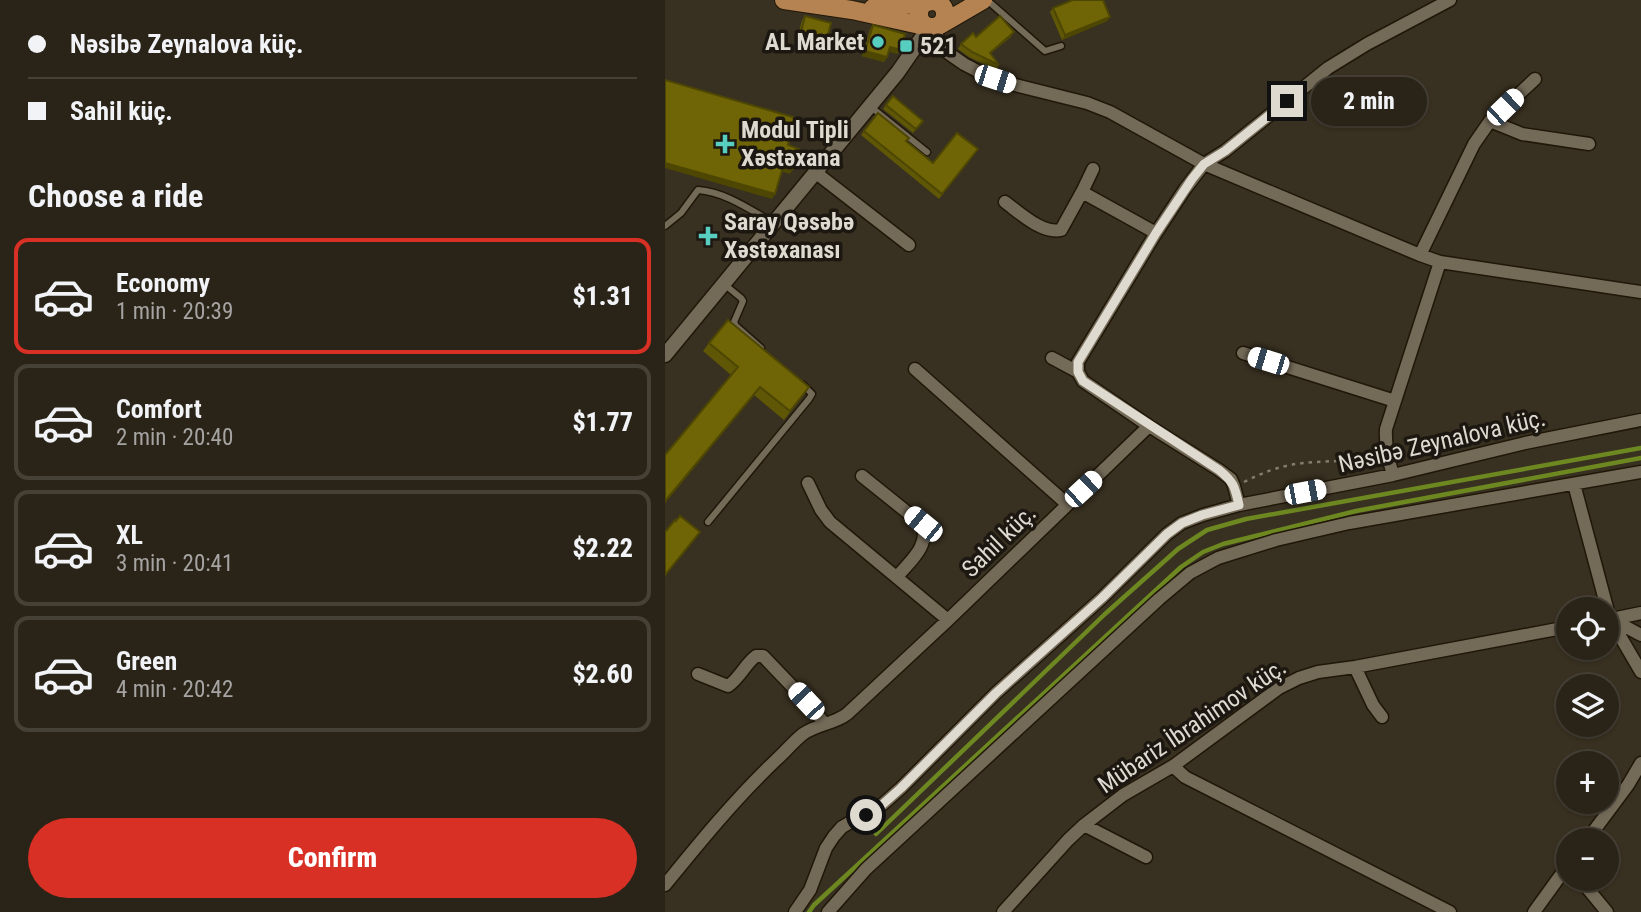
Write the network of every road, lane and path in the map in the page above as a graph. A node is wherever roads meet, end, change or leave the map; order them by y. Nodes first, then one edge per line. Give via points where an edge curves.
1 (784, 0) edge
2 (985, 0) edge
3 (1450, 0) edge
4 (934, 1) edge
5 (852, 10) junction
6 (935, 26) junction
7 (1061, 46) dead end
8 (1535, 79) dead end
9 (869, 106) junction
10 (1490, 121) junction
11 (1589, 144) dead end
12 (927, 152) dead end
13 (1204, 164) junction
14 (1093, 169) dead end
15 (815, 172) junction
16 (1082, 192) junction
17 (1005, 202) dead end
18 (773, 222) junction
19 (665, 226) edge
20 (1156, 233) junction
21 (909, 246) dead end
22 (1420, 255) junction
23 (1440, 262) junction
24 (724, 284) junction
25 (1641, 292) edge
26 (1243, 353) dead end
27 (665, 355) edge
28 (770, 356) edge
29 (1052, 358) dead end
30 (915, 369) dead end
31 (1078, 372) junction
32 (800, 382) edge
33 (1395, 401) junction
34 (1641, 420) edge
35 (1149, 426) junction
36 (1342, 461) dead end
37 (1641, 471) edge
38 (1393, 475) junction
39 (862, 476) dead end
40 (807, 483) dead end
41 (1574, 484) junction
42 (1234, 486) junction
43 (1067, 504) junction
44 (1239, 505) junction
45 (708, 522) dead end
46 (897, 577) junction
47 (1602, 597) edge
48 (1641, 613) edge
49 (1619, 617) edge
50 (948, 620) junction
51 (1619, 624) edge
52 (1556, 629) edge
53 (1641, 635) edge
54 (1619, 636) edge
55 (1355, 667) junction
56 (1641, 671) edge
57 (698, 674) dead end
58 (1382, 717) dead end
59 (825, 724) junction
60 (1641, 764) edge
61 (1173, 766) junction
62 (1084, 825) junction
63 (1596, 828) edge
64 (1146, 857) dead end
65 (1556, 882) edge
66 (665, 885) edge
67 (1590, 891) edge
68 (795, 912) edge
69 (828, 912) edge
70 (1003, 912) edge
71 (1450, 912) edge
72 (1534, 912) edge
73 (1607, 912) edge

1 - 5 main road
2 - 6 main road
2 - 7 lane via 1045,51
3 - 13 street via 1335,63
4 - 5 main road
4 - 6 main road via 920,10 920,15
5 - 6 main road
6 - 9 street
6 - 13 street via 944,50 987,76 1110,112
8 - 10 street
9 - 12 lane
9 - 15 street
10 - 11 street via 1522,134
10 - 22 street via 1474,144
13 - 20 street
13 - 22 street
14 - 16 street
15 - 18 street
15 - 21 street
16 - 17 street via 1061,230 1053,232
16 - 20 street
18 - 19 lane via 720,194 698,190
18 - 24 street
20 - 31 street via 1078,362
22 - 23 street
23 - 25 street
23 - 33 street
24 - 27 street
24 - 28 lane via 743,301 736,326
26 - 33 street
29 - 31 street
30 - 43 street
31 - 35 street via 1083,381
32 - 45 lane via 810,390 809,399
33 - 38 street via 1385,444
34 - 38 street, Nəsibə Zeynalova küç.
35 - 42 street via 1219,470
35 - 43 street, Sahil küç.
36 - 42 path via 1281,466
37 - 41 street
38 - 44 street, Nəsibə Zeynalova küç.
39 - 46 street via 923,524 921,549
40 - 46 street via 830,522
41 - 47 street
41 - 69 street via 1349,523 1218,558 1190,573 899,838
42 - 44 street
43 - 50 street, Sahil küç.
44 - 68 street, Nəsibə Zeynalova küç. via 1182,523 1167,534 901,788 842,827 826,848 810,890
46 - 50 street
48 - 49 street
50 - 59 street, Sahil küç. via 847,714
51 - 53 street
52 - 55 street, Mübariz İbrahimov küç.
54 - 56 street
55 - 58 street
55 - 61 street, Mübariz İbrahimov küç. via 1318,672 1279,688
57 - 59 street via 728,686 752,658 763,656
59 - 66 street, Sahil küç. via 802,735 763,773
60 - 63 street
61 - 62 street, Mübariz İbrahimov küç.
61 - 71 street via 1185,777
62 - 64 street
62 - 70 street, Mübariz İbrahimov küç.
65 - 72 street
67 - 73 street

